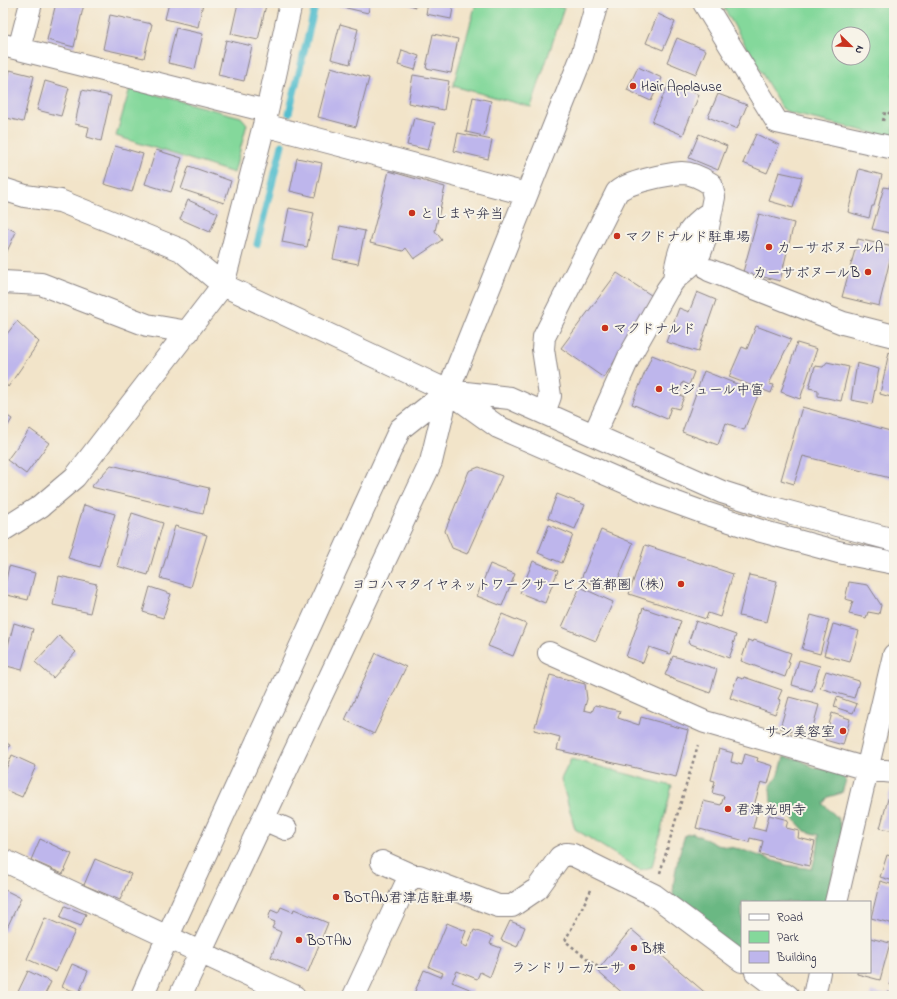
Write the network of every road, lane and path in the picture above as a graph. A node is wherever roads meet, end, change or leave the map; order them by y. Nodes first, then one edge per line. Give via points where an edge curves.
1 (31, 3) edge
2 (291, 3) edge
3 (597, 3) edge
4 (704, 3) edge
5 (11, 47) edge
6 (265, 118) junction
7 (894, 148) edge
8 (3, 189) edge
9 (526, 194) junction
10 (709, 270) dead end
11 (3, 282) edge
12 (223, 286) junction
13 (188, 332) junction
14 (894, 336) edge
15 (448, 391) junction
16 (544, 413) junction
17 (594, 435) junction
18 (3, 530) edge
19 (894, 540) edge
20 (894, 563) edge
21 (549, 653) dead end
22 (894, 654) edge
23 (704, 722) junction
24 (867, 769) junction
25 (894, 772) edge
26 (263, 819) junction
27 (286, 829) dead end
28 (3, 860) edge
29 (382, 862) dead end
30 (413, 876) junction
31 (594, 885) dead end
32 (654, 895) junction
33 (836, 901) edge
34 (168, 936) junction
35 (200, 952) junction
36 (741, 960) edge
37 (599, 968) dead end
38 (757, 973) edge
39 (819, 973) edge
40 (142, 996) edge
41 (180, 996) edge
42 (294, 996) edge
43 (354, 996) edge
44 (788, 996) edge
45 (814, 996) edge

1 - 5 street
2 - 6 street
3 - 9 street via 582,56
4 - 7 street via 778,122
5 - 6 street
6 - 9 street
6 - 12 street
8 - 12 street via 25,196 60,201 182,250
9 - 15 street
10 - 14 street via 844,323
11 - 13 street via 41,284 147,325
12 - 13 street
12 - 15 street
13 - 18 street via 76,477 41,506
15 - 16 street via 510,398
15 - 20 street via 498,427 652,494 761,531 838,552
15 - 26 street via 432,462
15 - 34 street via 400,429
16 - 17 street
16 - 17 street via 550,396 542,349 544,337 617,192 623,186 665,176 683,173 698,176 711,184 714,197 700,253 674,280 629,357
17 - 19 street via 722,492
21 - 23 street
22 - 24 street
23 - 24 street
23 - 32 path
24 - 25 street
24 - 33 street
26 - 27 street
26 - 35 street
28 - 34 street
29 - 30 street
30 - 32 street via 498,906 512,906 537,889 560,857 566,854 573,855
30 - 43 street via 406,884
31 - 37 path via 565,941
32 - 36 street
34 - 35 street
34 - 40 street
35 - 41 street
35 - 42 street
38 - 44 street
39 - 45 street

